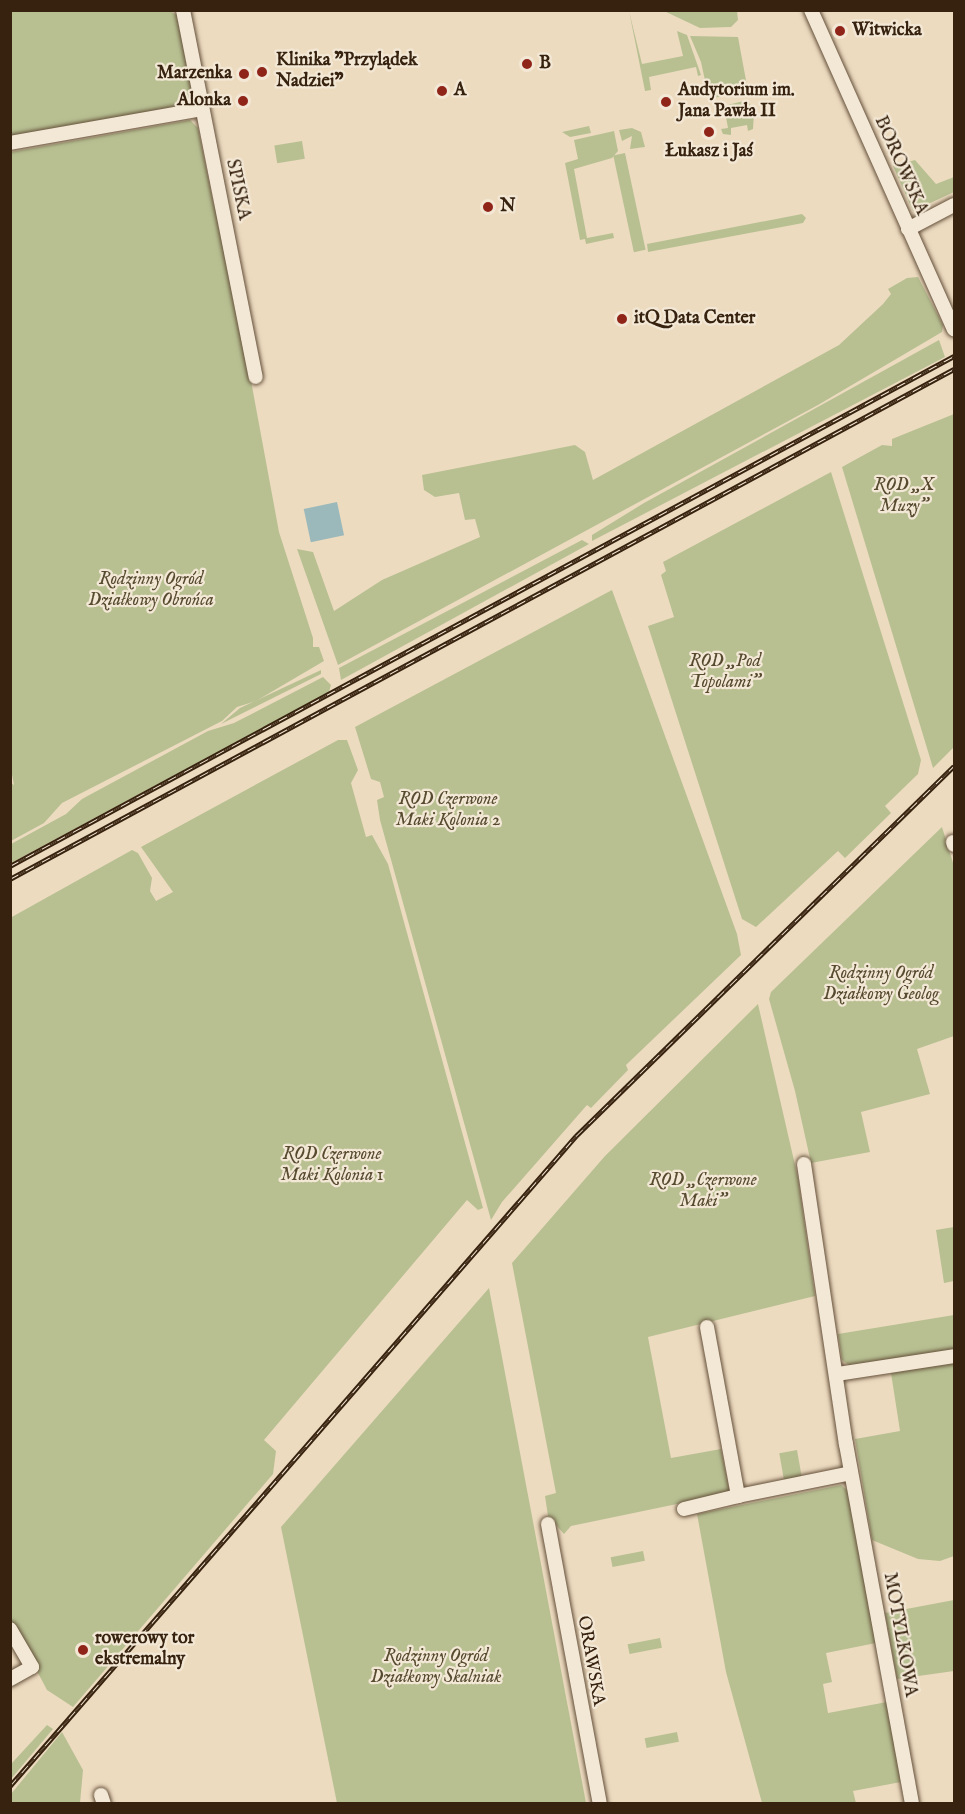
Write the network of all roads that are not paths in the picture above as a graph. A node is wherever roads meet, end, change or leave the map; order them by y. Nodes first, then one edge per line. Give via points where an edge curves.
1 (183, 10) edge
2 (813, 13) edge
3 (202, 108) junction
4 (10, 143) edge
5 (954, 205) edge
6 (909, 229) junction
7 (954, 328) edge
8 (256, 377) dead end
9 (804, 1164) dead end
10 (707, 1327) dead end
11 (954, 1356) edge
12 (837, 1374) junction
13 (852, 1473) junction
14 (738, 1496) junction
15 (684, 1509) dead end
16 (548, 1524) dead end
17 (10, 1629) edge
18 (10, 1679) edge
19 (600, 1803) edge
20 (912, 1803) edge

1 - 3 street, SPISKA
2 - 6 street, BOROWSKA
3 - 4 street
3 - 8 street, SPISKA
5 - 6 street
6 - 7 street, BOROWSKA
9 - 12 street, MOTYLKOWA
10 - 14 street
11 - 12 street
12 - 13 street, MOTYLKOWA
13 - 14 street
13 - 20 street, MOTYLKOWA
14 - 15 street
16 - 19 street, ORAWSKA
17 - 18 street via 32,1667

